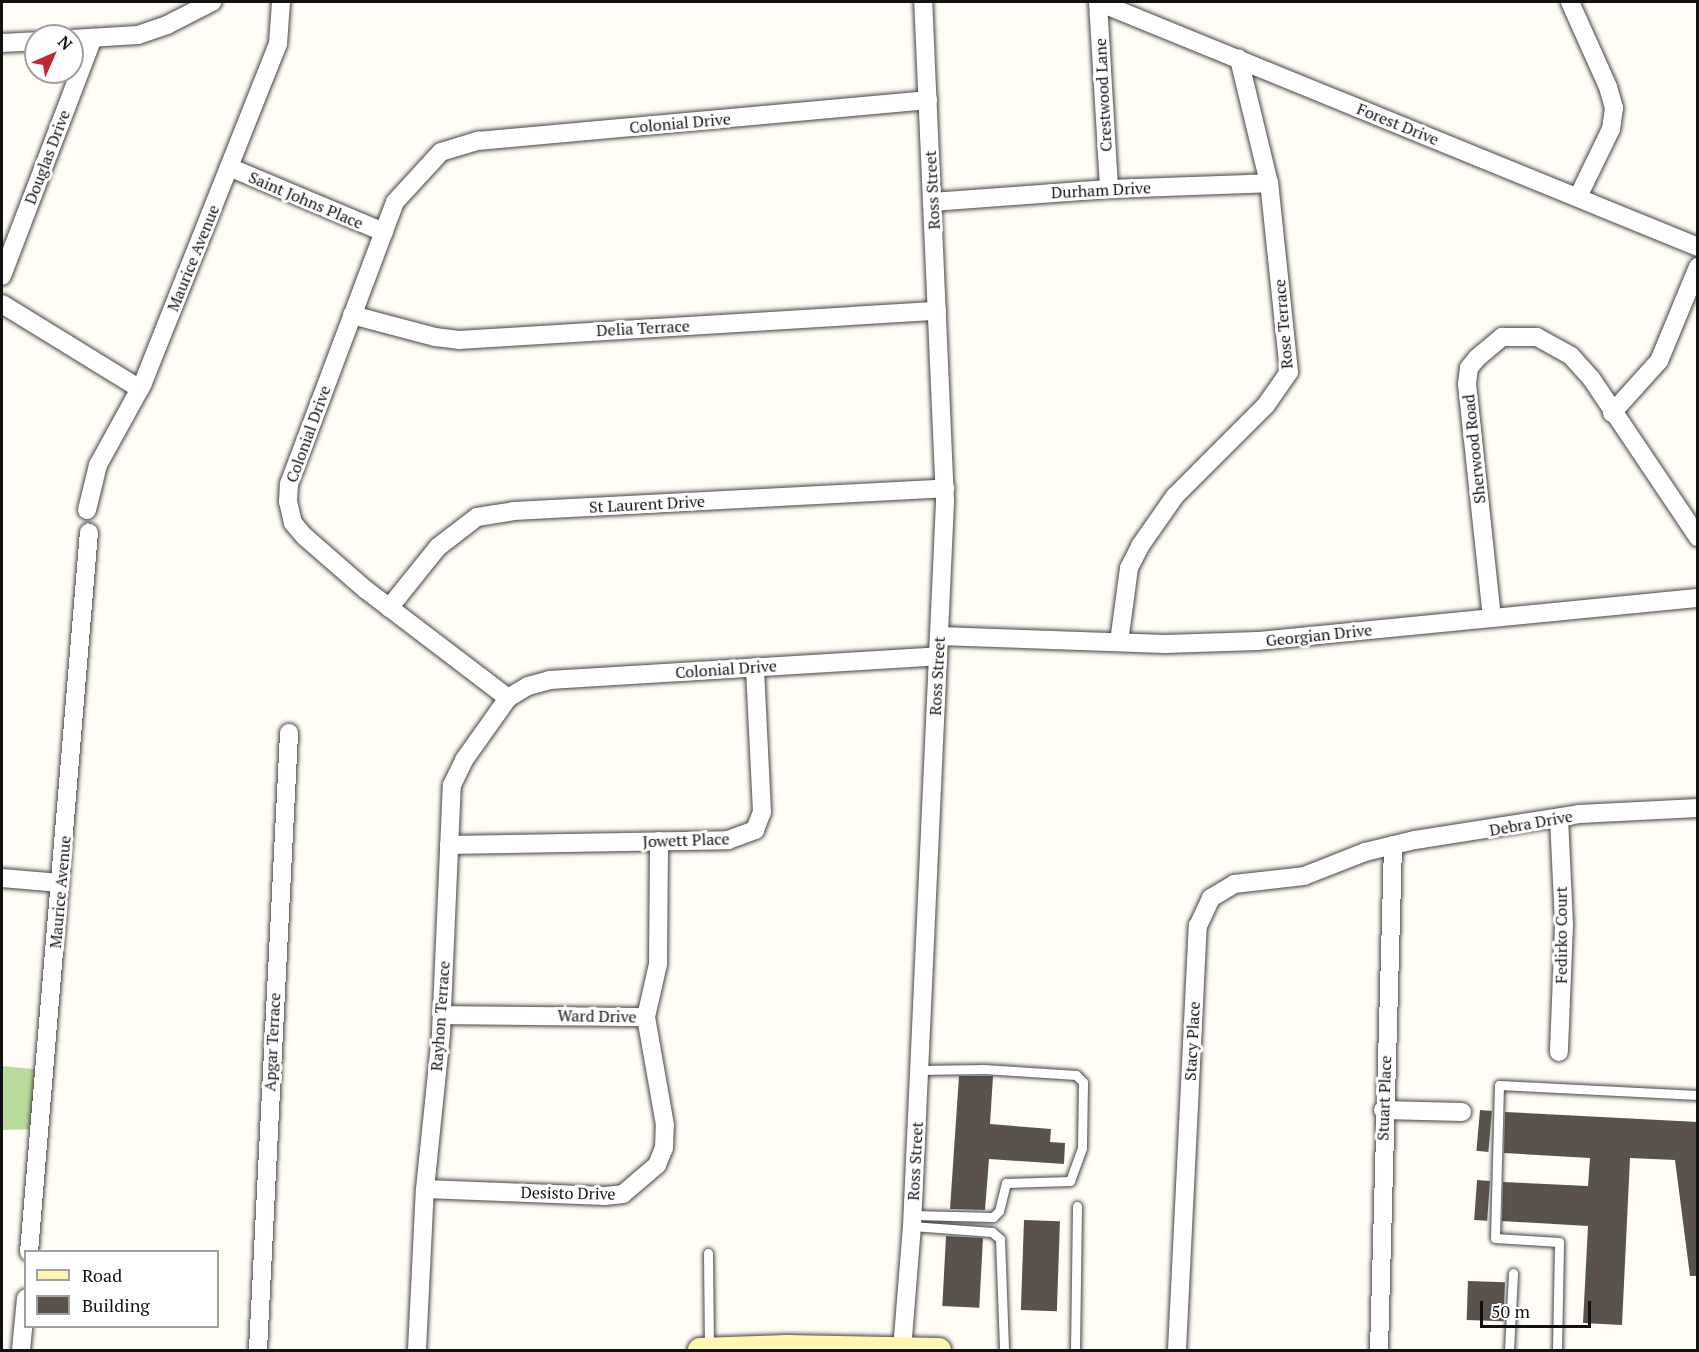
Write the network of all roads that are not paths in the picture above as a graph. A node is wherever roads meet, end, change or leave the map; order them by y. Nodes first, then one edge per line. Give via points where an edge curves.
1 (212, 2) edge
2 (281, 2) edge
3 (923, 2) edge
4 (1098, 2) edge
5 (1570, 2) edge
6 (84, 38) edge
7 (93, 38) junction
8 (24, 42) edge
9 (2, 43) edge
10 (1239, 59) junction
11 (928, 100) junction
12 (229, 167) junction
13 (1269, 183) junction
14 (1109, 189) junction
15 (1578, 197) junction
16 (932, 202) junction
17 (384, 232) junction
18 (1698, 247) edge
19 (1698, 267) edge
20 (2, 276) edge
21 (2, 304) edge
22 (937, 311) junction
23 (352, 315) junction
24 (140, 389) junction
25 (1612, 413) junction
26 (945, 488) junction
27 (87, 510) dead end
28 (89, 532) dead end
29 (1698, 537) edge
30 (1698, 597) edge
31 (388, 608) junction
32 (1492, 618) junction
33 (939, 636) junction
34 (1119, 642) junction
35 (938, 656) junction
36 (755, 668) junction
37 (508, 698) junction
38 (289, 733) dead end
39 (1698, 808) edge
40 (1559, 818) junction
41 (659, 841) junction
42 (449, 845) junction
43 (1393, 845) junction
44 (1365, 852) joint
45 (2, 878) edge
46 (60, 883) junction
47 (442, 1015) junction
48 (646, 1017) junction
49 (1559, 1052) dead end
50 (919, 1070) junction
51 (1698, 1095) edge
52 (1383, 1110) junction
53 (1462, 1112) dead end
54 (425, 1190) junction
55 (1077, 1206) dead end
56 (912, 1220) junction
57 (29, 1250) edge
58 (708, 1252) dead end
59 (1513, 1274) dead end
60 (24, 1319) edge
61 (21, 1350) edge
62 (258, 1350) edge
63 (417, 1350) edge
64 (700, 1350) edge
65 (709, 1350) edge
66 (902, 1350) edge
67 (939, 1350) edge
68 (1004, 1350) edge
69 (1075, 1350) edge
70 (1177, 1350) edge
71 (1379, 1350) edge
72 (1509, 1350) edge
73 (1557, 1350) edge

1 - 7 street via 138,35
2 - 12 street, Maurice Avenue via 278,44
3 - 11 street, Ross Street
4 - 10 street, Forest Drive
4 - 14 street, Crestwood Lane
5 - 15 street via 1614,108 1611,129
6 - 7 street
7 - 20 street, Douglas Drive
8 - 9 street
10 - 13 street, Rose Terrace
10 - 15 street, Forest Drive
11 - 16 street, Ross Street
11 - 17 street, Colonial Drive via 458,145 441,152 415,176 395,201
12 - 17 street, Saint Johns Place
12 - 24 street, Maurice Avenue
13 - 14 street, Durham Drive
13 - 34 street, Rose Terrace via 1289,372 1266,405 1175,496 1140,546 1129,568
14 - 16 street, Durham Drive
15 - 18 street, Forest Drive
16 - 22 street, Ross Street
17 - 23 street, Colonial Drive
19 - 25 street via 1659,361
21 - 24 street
22 - 23 street, Delia Terrace via 459,340
22 - 26 street, Ross Street
23 - 31 street, Colonial Drive via 289,484 288,502 293,523 304,536
24 - 27 street, Maurice Avenue via 98,465
25 - 29 street, Sherwood Road
25 - 32 street, Sherwood Road via 1591,378 1571,356 1537,337 1502,337 1469,368 1467,384
26 - 31 street, St Laurent Drive via 513,511 477,517 438,547
26 - 33 street, Ross Street
28 - 46 street, Maurice Avenue
30 - 32 street, Georgian Drive
31 - 37 street, Colonial Drive
32 - 34 street, Georgian Drive via 1258,641
33 - 34 street, Georgian Drive
33 - 35 street, Ross Street
35 - 36 street, Colonial Drive
35 - 50 street, Ross Street
36 - 37 street, Colonial Drive via 550,680 528,686
36 - 41 street, Jowett Place via 761,823 742,838
37 - 42 street, Rayhon Terrace via 464,760 452,784
38 - 62 street, Apgar Terrace
39 - 40 street, Debra Drive via 1614,811
40 - 43 street, Debra Drive
40 - 49 street, Fedirko Court via 1563,925
41 - 42 street, Jowett Place
41 - 48 street, Ward Drive via 658,964
42 - 47 street, Rayhon Terrace
43 - 44 street, Debra Drive
43 - 52 street, Stuart Place
44 - 70 street, Stacy Place via 1304,876 1234,884 1211,898 1202,911 1198,926
45 - 46 street
46 - 57 street, Maurice Avenue
47 - 48 street, Ward Drive
47 - 54 street, Rayhon Terrace
48 - 54 street, Desisto Drive via 665,1125 664,1148 657,1165 623,1194
50 - 56 street, Ross Street
50 - 56 lane via 984,1069 1076,1075 1083,1082 1082,1148 1070,1180 1006,1183 999,1211 993,1217
51 - 73 lane via 1499,1086 1495,1238 1559,1242
52 - 53 street
52 - 71 street, Stuart Place
54 - 63 street, Rayhon Terrace
55 - 69 lane
56 - 66 street, Ross Street
56 - 68 lane via 992,1232 1000,1239
58 - 65 lane
59 - 72 lane
60 - 61 street
64 - 65 main road
65 - 66 main road
66 - 67 main road

